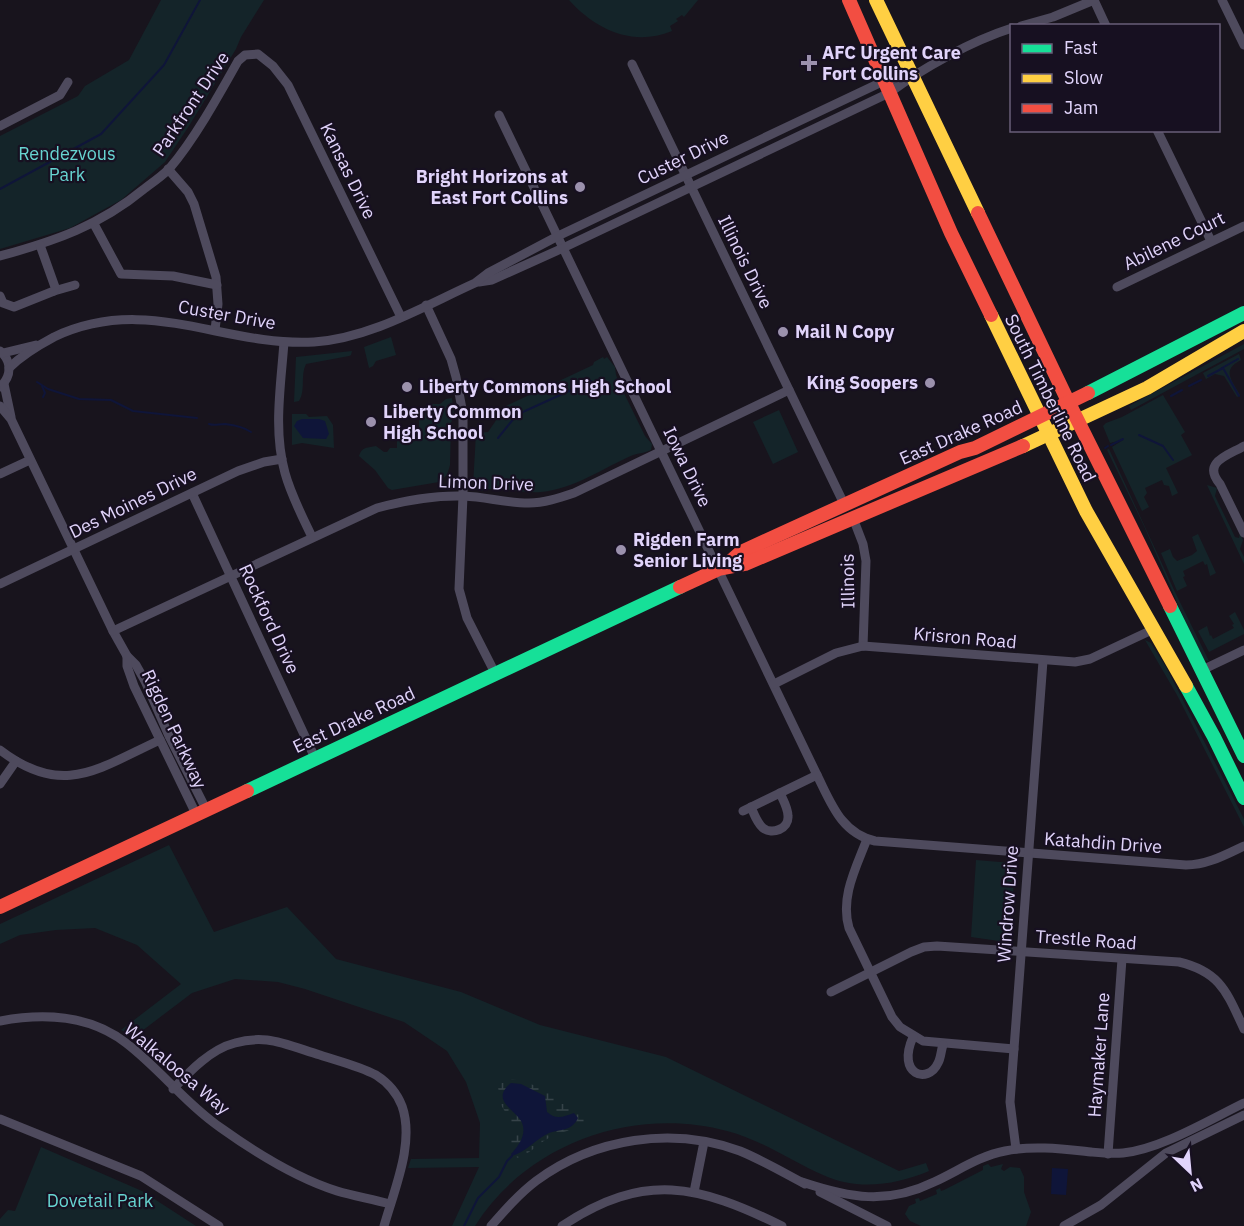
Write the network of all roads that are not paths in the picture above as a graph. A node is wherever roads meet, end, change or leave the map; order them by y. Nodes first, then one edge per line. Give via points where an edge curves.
1 (849, 0) edge
2 (876, 0) edge
3 (1094, 0) edge
4 (1222, 0) edge
5 (1028, 24) edge
6 (1105, 24) edge
7 (1010, 28) edge
8 (1244, 45) edge
9 (251, 53) joint
10 (632, 64) dead end
11 (912, 76) junction
12 (68, 82) dead end
13 (886, 87) junction
14 (499, 115) dead end
15 (0, 126) edge
16 (1158, 132) edge
17 (168, 169) junction
18 (685, 175) junction
19 (690, 186) junction
20 (94, 224) junction
21 (1244, 226) edge
22 (558, 236) junction
23 (1211, 241) junction
24 (40, 245) junction
25 (563, 248) junction
26 (0, 256) edge
27 (475, 283) junction
28 (75, 285) dead end
29 (217, 285) junction
30 (1118, 287) dead end
31 (54, 291) junction
32 (0, 296) edge
33 (426, 305) junction
34 (1244, 313) edge
35 (401, 317) junction
36 (1244, 324) edge
37 (215, 330) junction
38 (1244, 331) edge
39 (1244, 341) edge
40 (284, 342) junction
41 (39, 345) junction
42 (1, 352) edge
43 (1205, 353) junction
44 (9, 368) junction
45 (2, 385) edge
46 (789, 390) junction
47 (1069, 403) junction
48 (0, 406) edge
49 (1039, 417) junction
50 (11, 419) junction
51 (1077, 421) junction
52 (1048, 435) junction
53 (1244, 446) edge
54 (660, 451) junction
55 (282, 459) junction
56 (30, 460) junction
57 (0, 474) edge
58 (192, 493) junction
59 (463, 496) junction
60 (845, 506) junction
61 (853, 518) junction
62 (1244, 533) edge
63 (312, 537) junction
64 (74, 550) junction
65 (774, 551) junction
66 (722, 568) junction
67 (231, 575) junction
68 (0, 584) edge
69 (1154, 629) junction
70 (113, 630) junction
71 (863, 646) junction
72 (1244, 650) edge
73 (127, 656) junction
74 (1043, 661) junction
75 (1200, 671) junction
76 (495, 674) junction
77 (774, 684) junction
78 (1214, 737) junction
79 (160, 740) junction
80 (0, 750) edge
81 (1244, 756) edge
82 (315, 758) junction
83 (16, 761) junction
84 (817, 775) junction
85 (1244, 777) edge
86 (0, 784) edge
87 (780, 793) junction
88 (1244, 798) edge
89 (201, 812) junction
90 (850, 830) joint
91 (867, 839) junction
92 (1244, 846) edge
93 (1028, 854) junction
94 (0, 907) edge
95 (1022, 952) junction
96 (1122, 959) junction
97 (870, 972) junction
98 (831, 992) dead end
99 (0, 1021) edge
100 (1244, 1029) edge
101 (913, 1037) junction
102 (942, 1045) junction
103 (1014, 1049) junction
104 (173, 1089) junction
105 (1244, 1103) edge
106 (1244, 1115) edge
107 (0, 1119) edge
108 (704, 1142) junction
109 (1016, 1149) junction
110 (1108, 1154) junction
111 (802, 1182) junction
112 (694, 1192) junction
113 (390, 1204) junction
114 (1071, 1224) edge
115 (219, 1226) edge
116 (384, 1226) edge
117 (491, 1226) edge
118 (562, 1226) edge
119 (782, 1226) edge
120 (887, 1226) edge

1 - 13 main road, South Timberline Road
2 - 11 main road, South Timberline Road
3 - 5 street
3 - 6 street
4 - 8 street
7 - 11 street, Custer Drive
9 - 17 street, Parkfront Drive via 238,61
9 - 35 street, Kansas Drive via 263,57 288,85
10 - 18 street, Illinois Drive
11 - 13 street, Custer Drive
11 - 47 main road, South Timberline Road
12 - 15 street via 60,95
13 - 18 street, Custer Drive
13 - 19 street, Custer Drive
13 - 49 main road, South Timberline Road
14 - 22 street, Iowa Drive
16 - 23 street
17 - 20 street, Parkfront Drive
17 - 29 street via 194,204
18 - 19 street, Illinois Drive
18 - 22 street, Custer Drive
19 - 25 street, Custer Drive
19 - 46 street, Illinois Drive
20 - 24 street, Parkfront Drive
20 - 29 street via 121,274 173,276
21 - 23 street, Abilene Court
22 - 25 street, Iowa Drive
22 - 27 street, Custer Drive
23 - 30 street, Abilene Court
24 - 26 street, Parkfront Drive
24 - 31 street
25 - 27 street, Custer Drive via 492,280
25 - 54 street, Iowa Drive
27 - 33 street, Custer Drive
28 - 31 street
29 - 37 street
31 - 32 street via 14,307 3,303
33 - 35 street, Custer Drive
33 - 59 street via 451,359 461,399
34 - 47 main road, East Drake Road
35 - 40 street, Custer Drive via 345,337
36 - 43 main road
37 - 40 street, Custer Drive
37 - 41 street, Custer Drive via 152,319 121,320 87,325
38 - 43 main road, East Drake Road
39 - 43 main road via 1219,352
40 - 55 street via 279,428
41 - 42 street, Custer Drive
41 - 44 street, Custer Drive
42 - 44 street
43 - 51 main road, East Drake Road via 1147,388
44 - 45 street
45 - 50 street, Rigden Parkway
46 - 54 street, Limon Drive
46 - 60 street, Illinois Drive
47 - 49 main road, East Drake Road
47 - 51 main road, South Timberline Road
48 - 50 street, Rigden Parkway
49 - 52 main road, South Timberline Road
49 - 60 main road, East Drake Road
50 - 56 street, Rigden Parkway
51 - 52 main road, East Drake Road
51 - 75 main road, South Timberline Road
52 - 61 main road, East Drake Road
52 - 69 main road, South Timberline Road via 1091,522
53 - 62 street via 1217,461 1214,470
54 - 59 street, Limon Drive via 559,498 527,503
54 - 66 street, Iowa Drive
55 - 58 street, Des Moines Drive via 248,467
55 - 63 street via 293,497
56 - 57 street
56 - 64 street, Rigden Parkway
58 - 64 street, Des Moines Drive
58 - 67 street, Rockford Drive
59 - 63 street, Limon Drive via 398,502
59 - 76 street via 459,589 467,618
60 - 65 main road via 843,514
60 - 66 main road, East Drake Road via 741,552
61 - 65 main road, East Drake Road
61 - 71 street, Illinois via 866,561
63 - 67 street, Limon Drive
64 - 68 street, Des Moines Drive
64 - 70 street, Rigden Parkway
65 - 66 main road, East Drake Road via 745,564
66 - 76 main road, East Drake Road
66 - 77 street, Iowa Drive
67 - 70 street, Limon Drive
67 - 82 street, Rockford Drive
69 - 74 street, Krisron Road via 1090,658 1075,662
69 - 78 main road, South Timberline Road
70 - 73 street, Rigden Parkway
71 - 74 street, Krisron Road
71 - 77 street, Krisron Road via 836,653
72 - 75 street
73 - 79 street, Rigden Parkway via 134,686
73 - 89 street, Rigden Parkway via 145,681
74 - 93 street, Windrow Drive
75 - 81 main road, South Timberline Road
76 - 82 main road, East Drake Road
77 - 84 street, Iowa Drive
78 - 85 main road via 1230,752
78 - 88 main road, South Timberline Road
79 - 83 street via 80,775 46,774
79 - 89 street, Rigden Parkway
80 - 83 street
82 - 89 main road, East Drake Road
83 - 86 street
84 - 87 street
84 - 90 street, Iowa Drive via 837,815
87 - 87 street via 747,809 766,830 781,829 788,820
89 - 94 main road, East Drake Road
90 - 91 street, Katahdin Drive
91 - 93 street, Katahdin Drive
91 - 97 street via 849,889 845,915
92 - 93 street, Katahdin Drive via 1197,866
93 - 95 street, Windrow Drive
95 - 96 street, Trestle Road
95 - 97 street, Trestle Road via 924,947
95 - 103 street, Windrow Drive
96 - 100 street, Trestle Road via 1179,962 1205,971 1222,987
96 - 110 street, Haymaker Lane
97 - 98 street, Trestle Road
97 - 101 street via 892,1017
99 - 104 street, Walkaloosa Way via 34,1016 84,1022 124,1042
101 - 102 street
101 - 102 street via 907,1062 920,1074 938,1064
102 - 103 street
103 - 109 street, Windrow Drive via 1010,1102
104 - 113 street, Walkaloosa Way via 197,1111 273,1161 336,1190
104 - 113 street via 219,1050 249,1040 269,1040 376,1075 396,1094 407,1133
105 - 110 street via 1158,1144
106 - 114 street via 1166,1153
107 - 115 street via 141,1176
108 - 111 street via 740,1151
108 - 112 street
108 - 117 street via 683,1138 639,1139 580,1155 534,1182
109 - 110 street
109 - 111 street via 989,1155 918,1189 893,1195 850,1196
111 - 120 street
112 - 118 street via 654,1190 618,1197 587,1209
112 - 119 street via 741,1206
113 - 116 street

